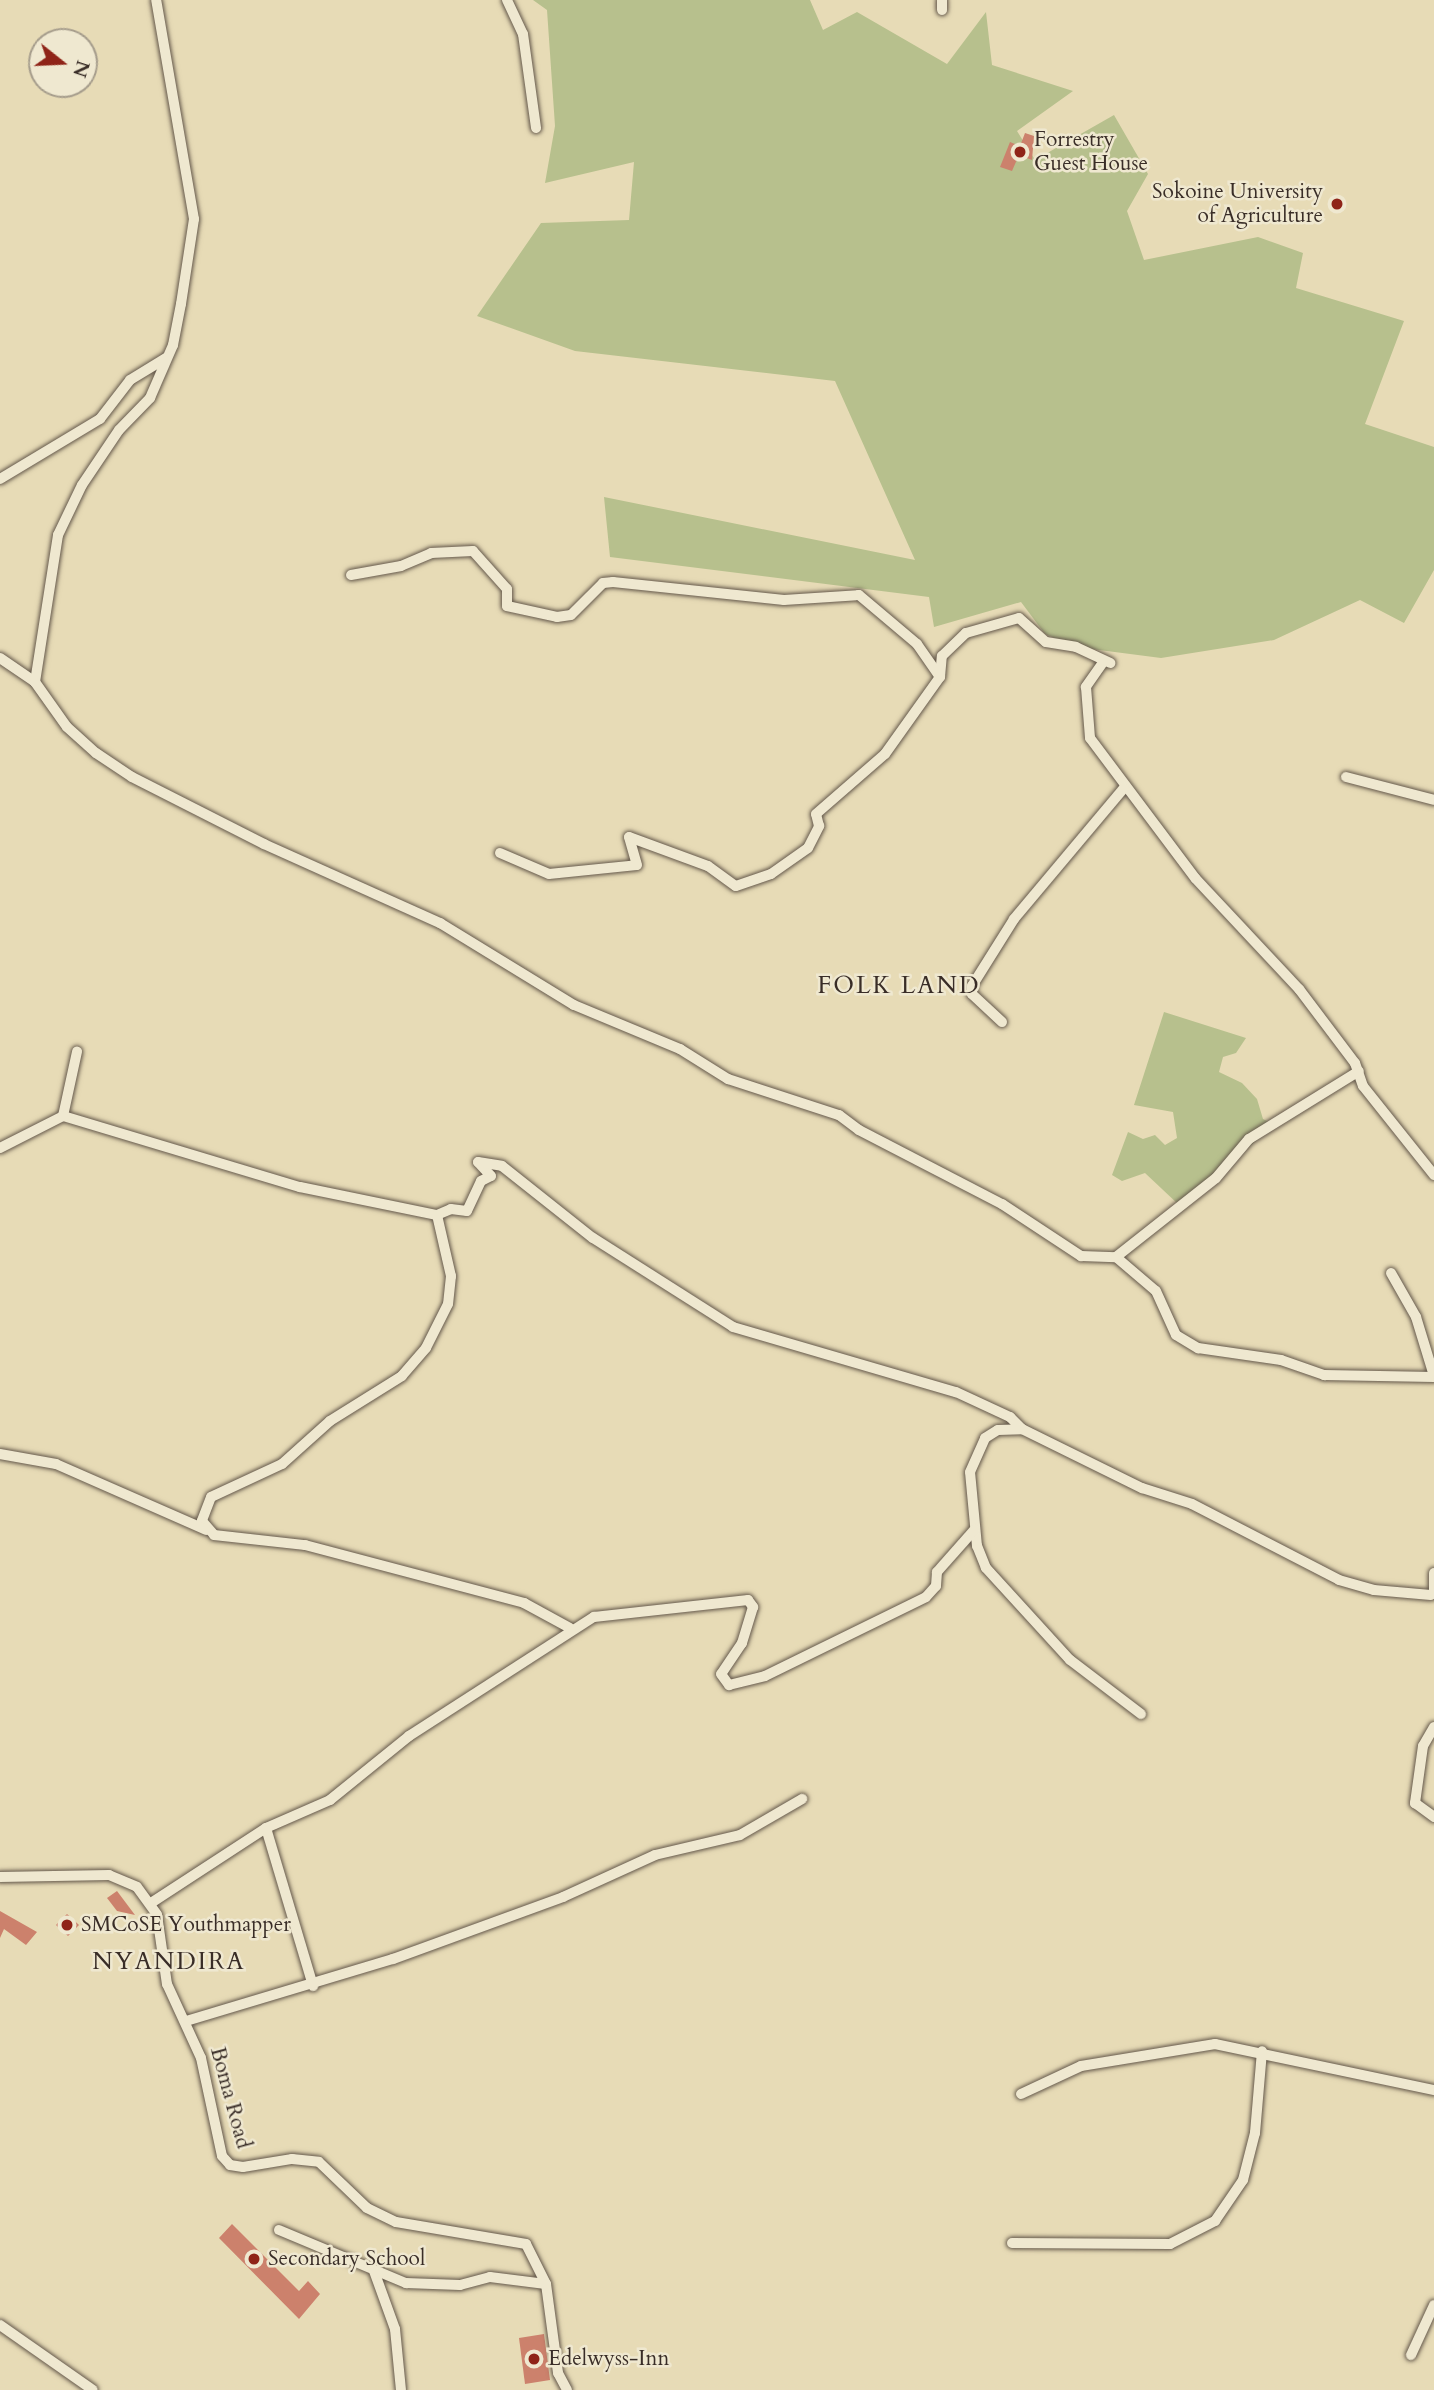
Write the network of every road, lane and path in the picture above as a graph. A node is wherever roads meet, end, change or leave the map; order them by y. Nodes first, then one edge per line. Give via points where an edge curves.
1 (156, 0) edge
2 (507, 0) edge
3 (536, 128) dead end
4 (166, 358) junction
5 (0, 479) edge
6 (351, 575) dead end
7 (0, 658) edge
8 (940, 677) junction
9 (35, 682) junction
10 (1346, 777) dead end
11 (1124, 788) junction
12 (1434, 800) edge
13 (500, 853) dead end
14 (1002, 1022) dead end
15 (77, 1052) dead end
16 (1359, 1070) junction
17 (63, 1116) junction
18 (0, 1148) edge
19 (1434, 1175) edge
20 (437, 1215) junction
21 (1116, 1257) junction
22 (1391, 1273) dead end
23 (1434, 1376) edge
24 (1022, 1429) junction
25 (0, 1454) edge
26 (975, 1529) junction
27 (206, 1530) junction
28 (1434, 1573) edge
29 (1433, 1595) edge
30 (570, 1628) junction
31 (1141, 1714) dead end
32 (1434, 1727) edge
33 (802, 1799) dead end
34 (1434, 1817) edge
35 (266, 1828) junction
36 (0, 1877) edge
37 (151, 1903) junction
38 (313, 1986) junction
39 (186, 2021) junction
40 (1262, 2051) junction
41 (1434, 2090) edge
42 (1021, 2094) dead end
43 (279, 2230) dead end
44 (1012, 2243) dead end
45 (374, 2272) junction
46 (546, 2284) junction
47 (1434, 2305) edge
48 (0, 2325) edge
49 (1411, 2355) dead end
50 (93, 2390) edge
51 (401, 2390) edge
52 (567, 2390) edge

1 - 4 street via 194,219 173,345
2 - 3 street via 523,34
4 - 5 street via 130,380 100,419
4 - 9 street via 150,398 119,430 82,485 58,535
6 - 8 street via 401,566 430,553 473,551 508,589 507,606 557,617 571,615 603,583 613,582 784,600 859,595 917,644
7 - 9 street
8 - 11 street via 942,656 965,634 1019,618 1046,642 1076,647 1107,662 1086,687 1086,716 1090,738
8 - 13 street via 885,754 816,814 819,826 808,848 771,873 736,886 708,866 629,837 637,866 549,874
9 - 21 street via 67,727 132,777 264,844 417,911 574,1004 680,1049 728,1079 839,1115 859,1130 1002,1204 1081,1256
10 - 12 street
11 - 14 street via 1043,880 972,986 972,994
11 - 16 street via 1196,879 1299,989
15 - 17 street
16 - 19 street via 1363,1086
16 - 21 street via 1249,1139 1216,1178
17 - 18 street
17 - 20 street via 300,1187
20 - 24 street via 451,1209 467,1211 481,1181 491,1176 478,1162 502,1166 593,1238 733,1327 956,1392 1010,1417
20 - 27 street via 451,1276 448,1304 426,1348 402,1376 330,1421 282,1464 211,1497 203,1509
21 - 23 street via 1156,1291 1176,1335 1198,1348 1281,1360 1324,1375 1378,1380
22 - 23 street via 1416,1317
24 - 26 street via 998,1430 985,1438 973,1458
24 - 29 street via 1132,1483 1192,1504 1339,1580 1374,1590
25 - 27 street via 56,1464
26 - 30 street via 937,1572 936,1586 926,1597 765,1676 730,1685 720,1678 742,1643 753,1607 748,1600 594,1616
26 - 31 street via 994,1584 1092,1681
27 - 30 street via 228,1538 304,1545 453,1582 524,1603
28 - 29 street
30 - 35 street via 409,1736 330,1800
32 - 34 street via 1423,1746 1415,1803
33 - 38 street via 740,1835 654,1856 563,1897
35 - 37 street
35 - 38 street
36 - 37 street via 109,1875 137,1887
37 - 39 street, Boma Road via 167,1984
38 - 39 street
39 - 46 street, Boma Road via 209,2089 222,2156 230,2165 292,2158 319,2162 368,2208 396,2222 526,2244
40 - 41 street
40 - 42 street via 1215,2044 1144,2053 1081,2066
40 - 44 street via 1255,2133 1242,2180 1215,2221 1170,2244
43 - 45 street
45 - 46 street via 430,2287 490,2277
45 - 51 street via 395,2329
46 - 52 street, Boma Road via 558,2373
47 - 49 street
48 - 50 street

